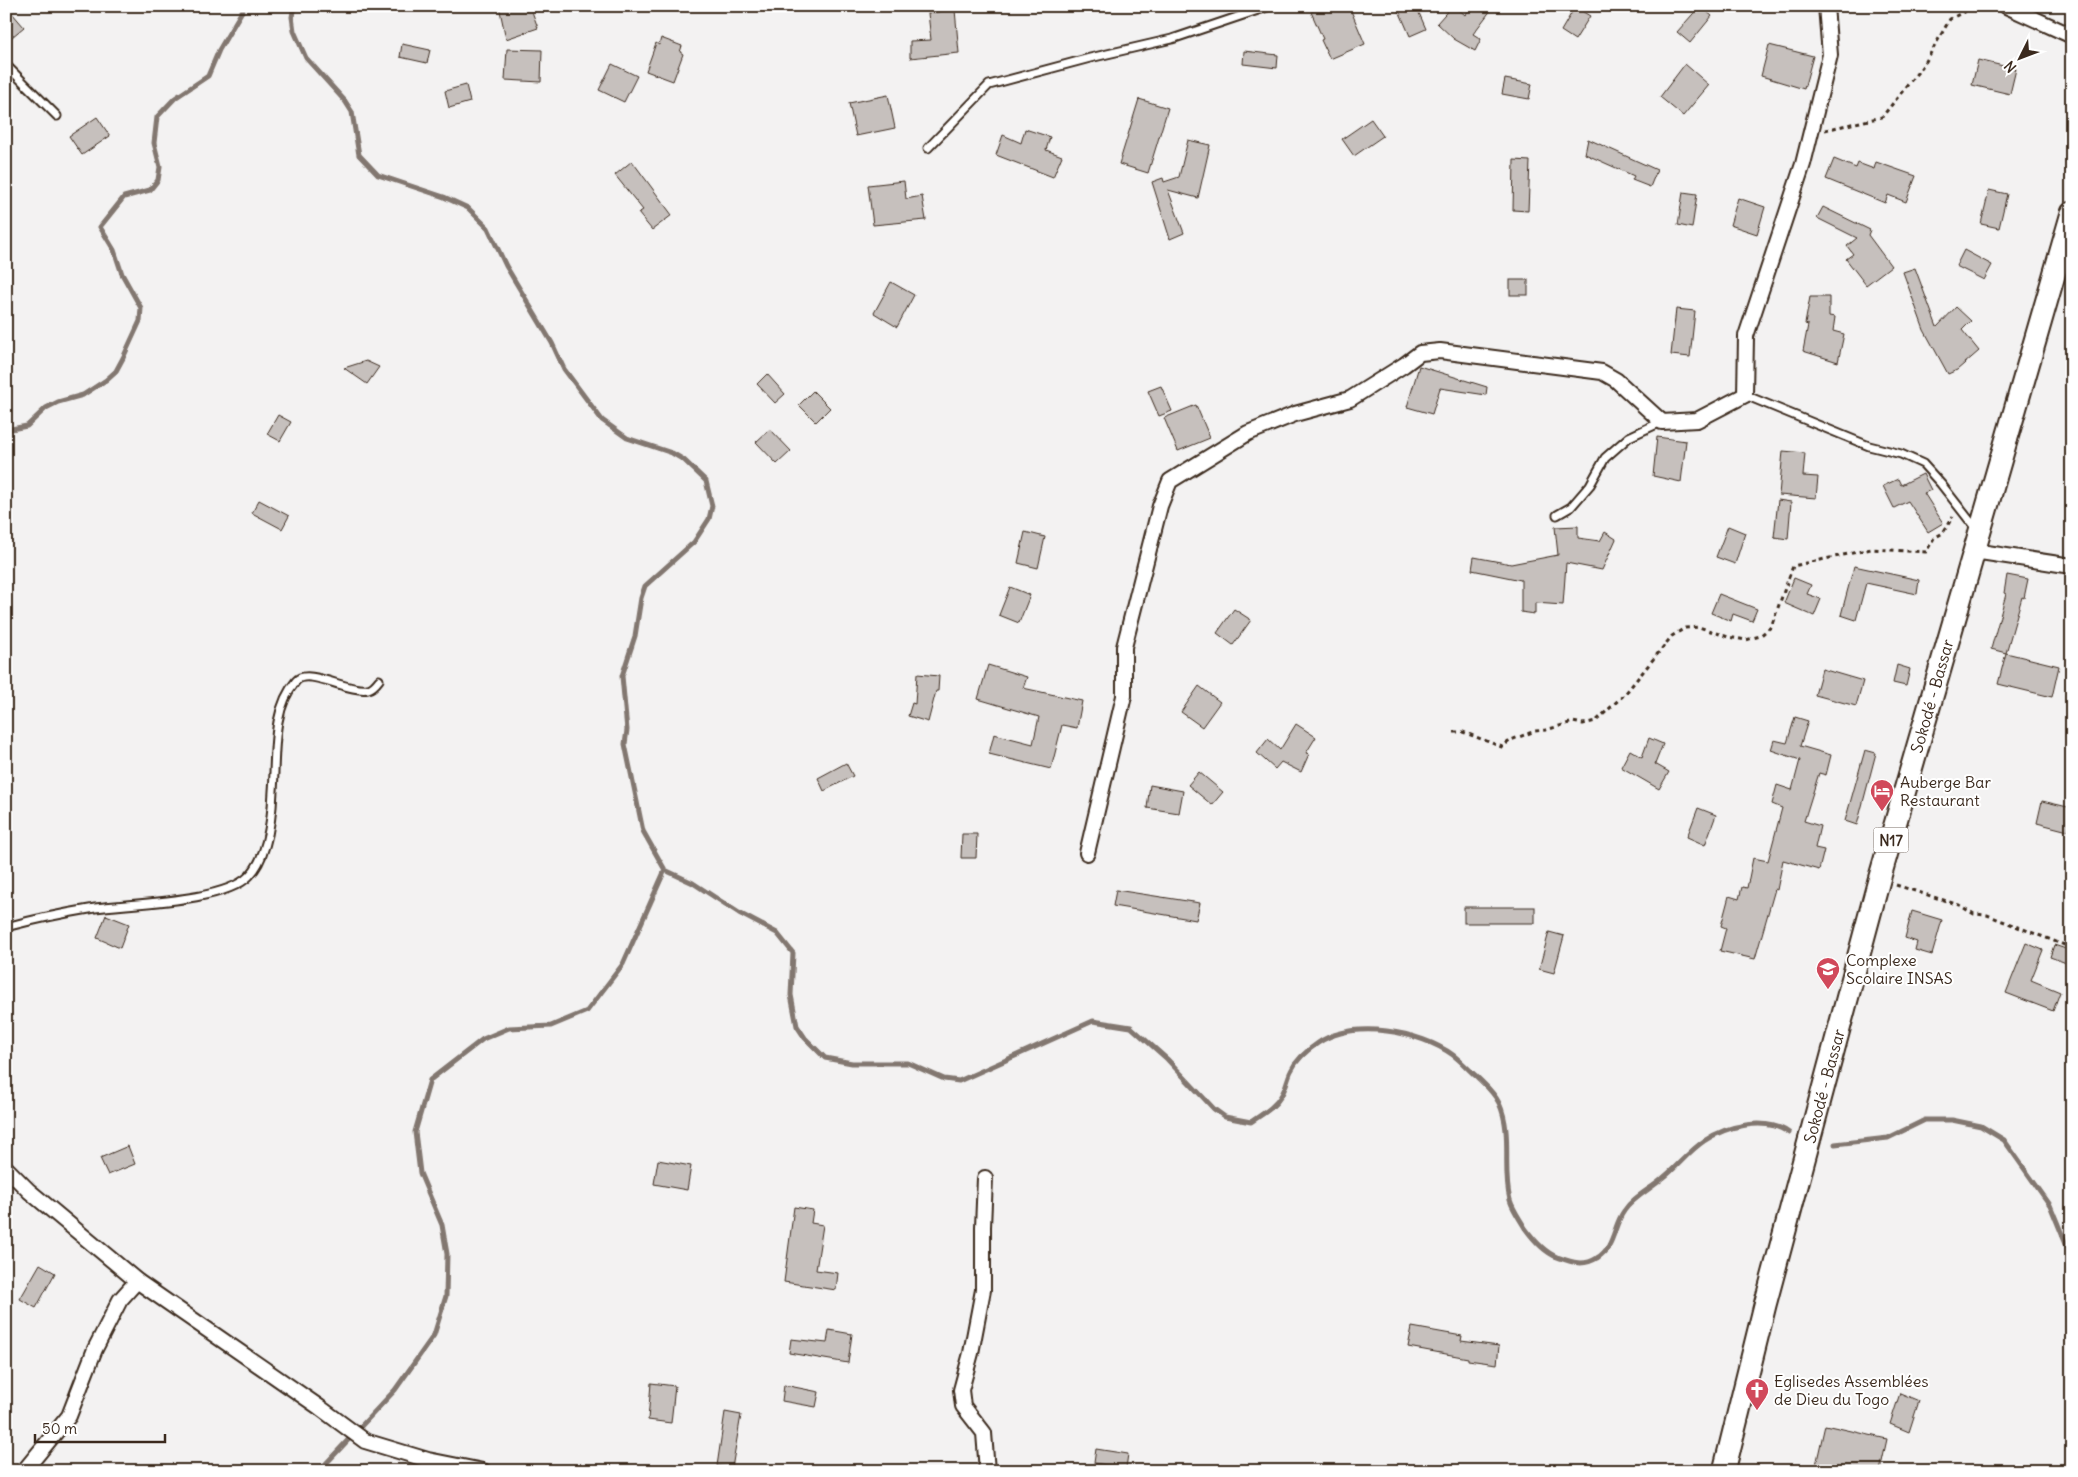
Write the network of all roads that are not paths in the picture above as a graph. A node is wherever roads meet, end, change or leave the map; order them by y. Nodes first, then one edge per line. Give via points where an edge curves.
1 (1270, 6) edge
2 (1826, 6) edge
3 (2006, 6) edge
4 (2072, 36) edge
5 (6, 65) edge
6 (57, 116) dead end
7 (928, 148) dead end
8 (2072, 213) edge
9 (1744, 395) junction
10 (1662, 422) junction
11 (1557, 515) dead end
12 (1977, 542) junction
13 (2072, 566) edge
14 (380, 680) dead end
15 (1087, 853) dead end
16 (6, 927) edge
17 (6, 1168) edge
18 (985, 1178) dead end
19 (137, 1281) junction
20 (24, 1471) edge
21 (482, 1471) edge
22 (987, 1471) edge
23 (1724, 1471) edge

1 - 7 lane via 1172,39 990,85
2 - 9 street via 1830,55 1803,164 1746,336
3 - 4 street
5 - 6 lane
8 - 12 main road, Sokodé - Bassar / N17
9 - 10 street via 1697,420
9 - 12 lane via 1923,464 1961,510
10 - 11 lane via 1629,437 1605,458 1590,485 1571,507
10 - 15 street via 1616,380 1602,372 1440,351 1420,353 1350,399 1295,414 1248,433 1170,481 1160,506 1124,647 1124,696
12 - 13 street
12 - 23 main road, Sokodé - Bassar / N17 via 1879,880 1765,1304
14 - 16 lane via 370,689 358,690 308,676 297,679 288,692 277,722 272,820 259,864 236,886 206,895 95,908
17 - 19 street
18 - 22 street via 983,1290 972,1353 961,1390 964,1406 984,1434
19 - 20 street via 120,1300 95,1349 69,1416
19 - 21 street via 365,1441 428,1460

